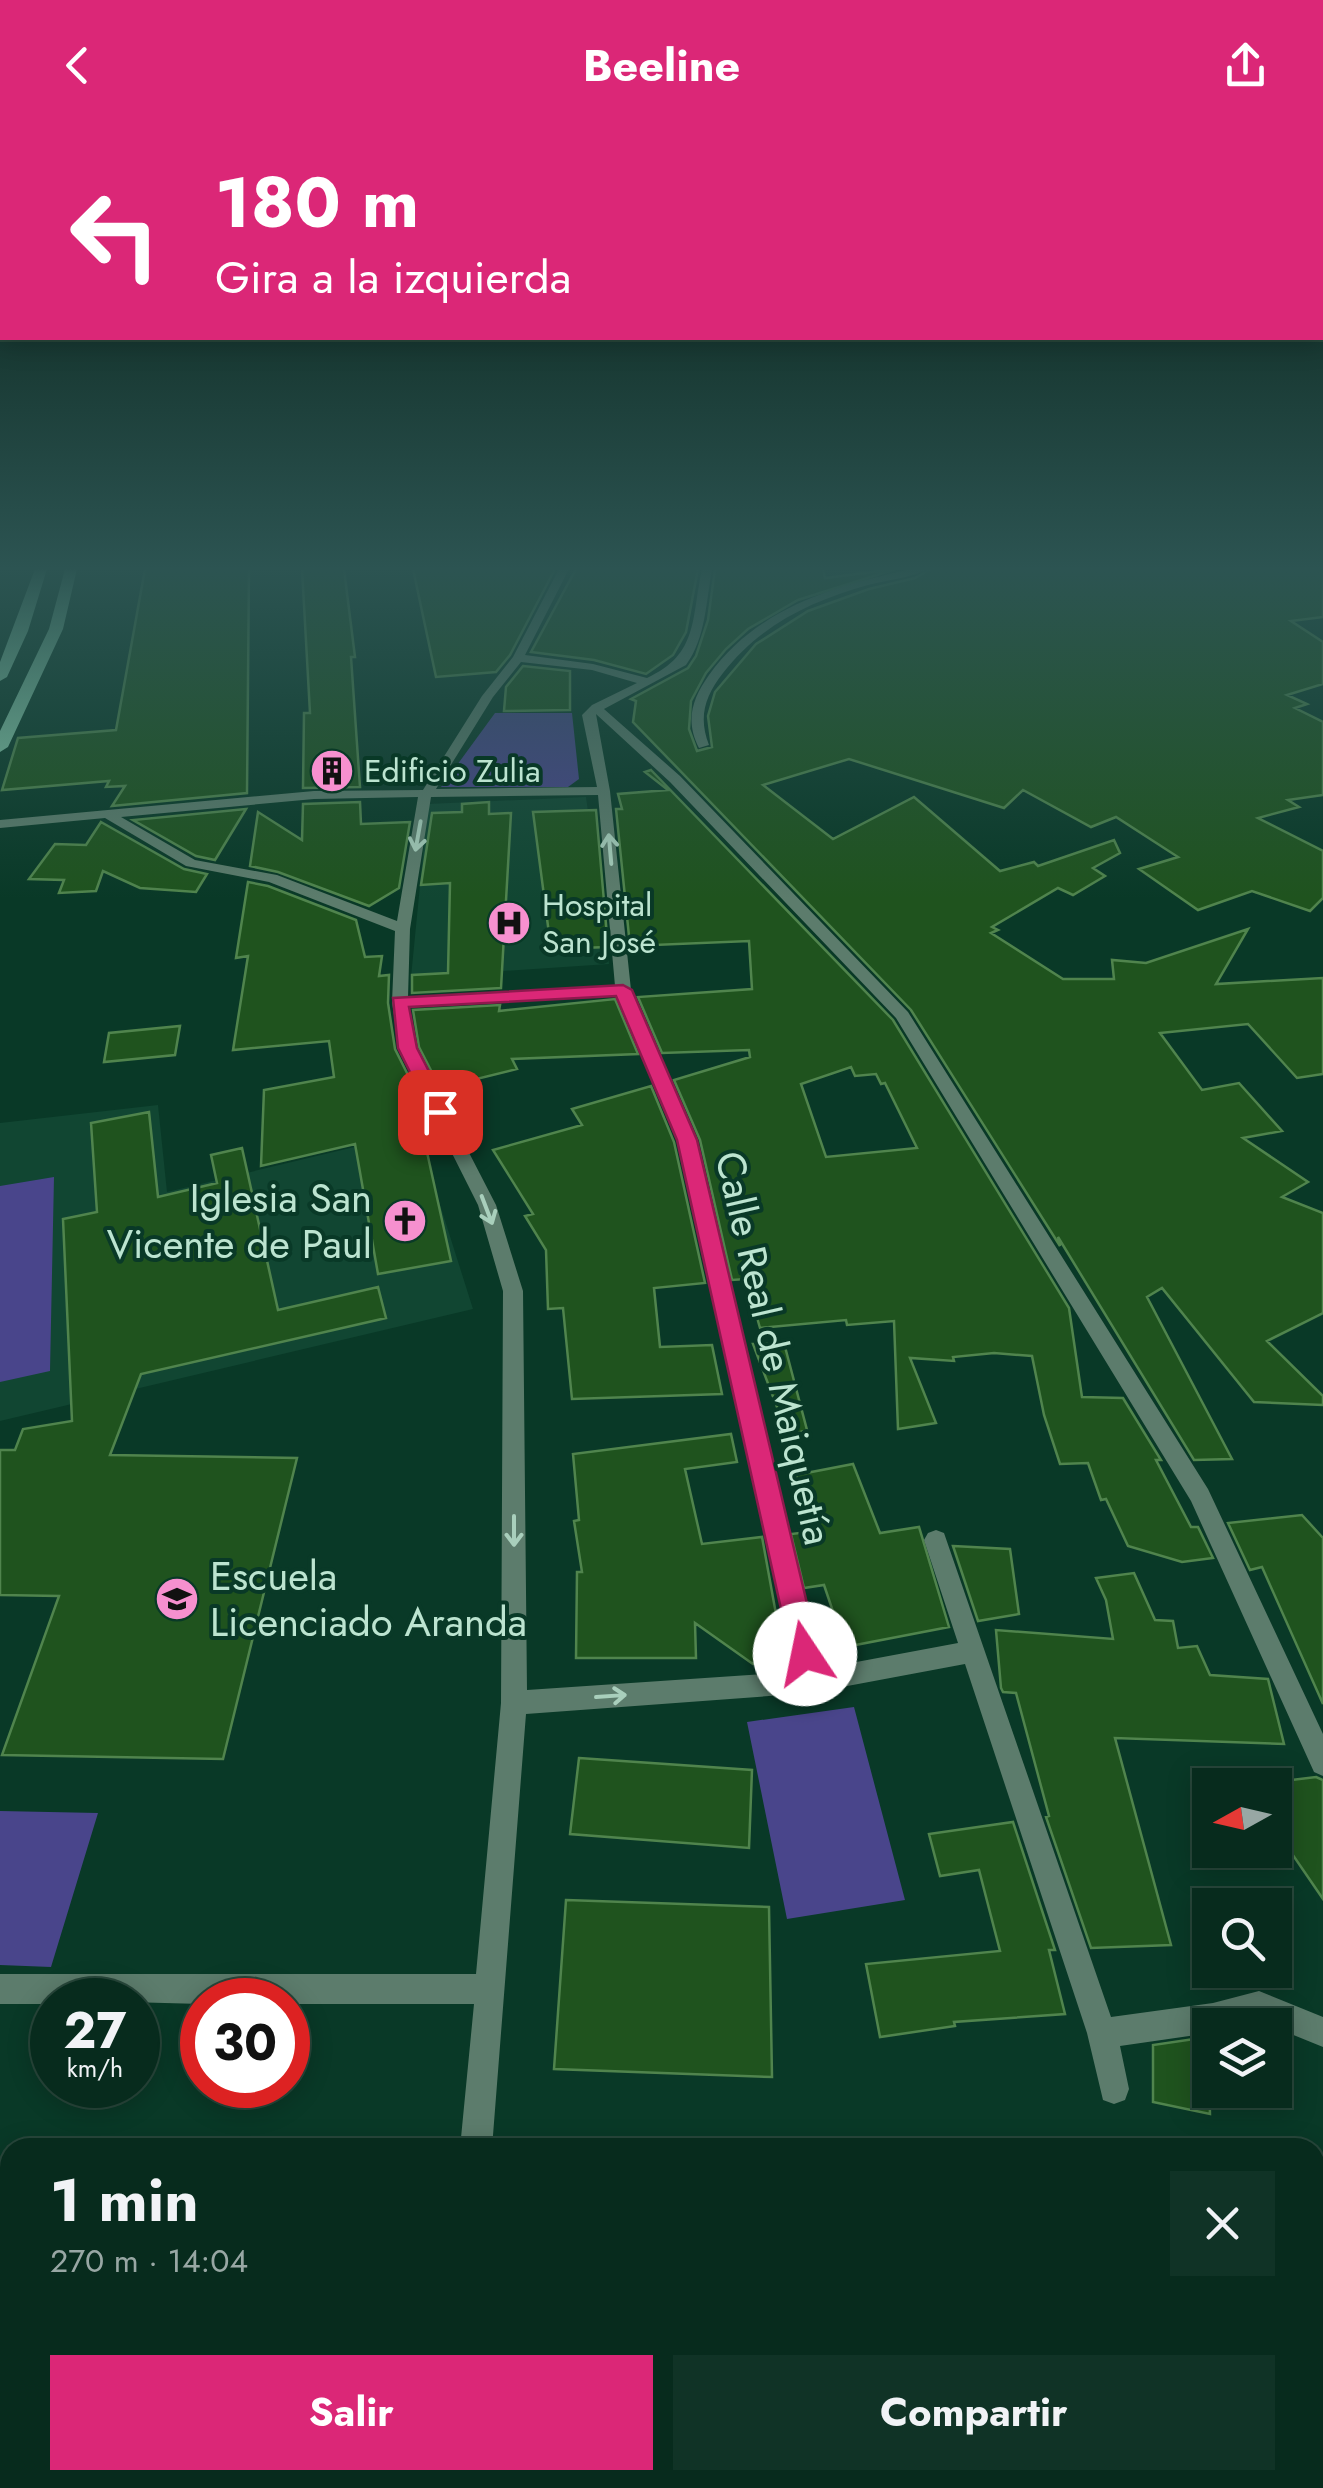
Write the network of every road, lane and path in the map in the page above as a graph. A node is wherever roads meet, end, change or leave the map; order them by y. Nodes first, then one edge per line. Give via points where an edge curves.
1 (32, 679) edge
2 (501, 679) edge
3 (637, 679) edge
4 (649, 679) edge
5 (714, 679) edge
6 (644, 681) junction
7 (596, 708) junction
8 (703, 746) dead end
9 (0, 748) edge
10 (604, 791) junction
11 (425, 796) junction
12 (107, 814) junction
13 (0, 824) edge
14 (403, 928) junction
15 (623, 990) junction
16 (400, 1002) junction
17 (936, 1540) dead end
18 (971, 1652) junction
19 (810, 1682) junction
20 (514, 1703) junction
21 (1323, 1764) edge
22 (492, 1988) junction
23 (0, 1989) edge
24 (1323, 2032) edge
25 (1102, 2033) junction
26 (1114, 2089) dead end
27 (477, 2138) edge

1 - 9 main road
2 - 11 street
3 - 6 street
4 - 6 street
5 - 8 street via 695,711
6 - 7 street
7 - 10 street, Calle Real de Maiquetía via 588,715
7 - 21 street via 675,779 902,1016 1200,1496
10 - 11 street
15 -> 10 street, Calle Real de Maiquetía
11 - 12 street via 314,795
11 -> 14 street
12 - 13 street
12 - 14 street via 191,863 272,878
14 - 16 street
15 - 16 street
15 - 19 street, Calle Real de Maiquetía via 687,1140
16 -> 20 street via 407,1048 487,1205 513,1291
17 - 18 street
18 - 19 street
18 - 25 street
20 -> 19 street
20 - 22 street
22 - 23 street
22 - 27 street
24 - 25 street via 1260,2006
25 - 26 street

